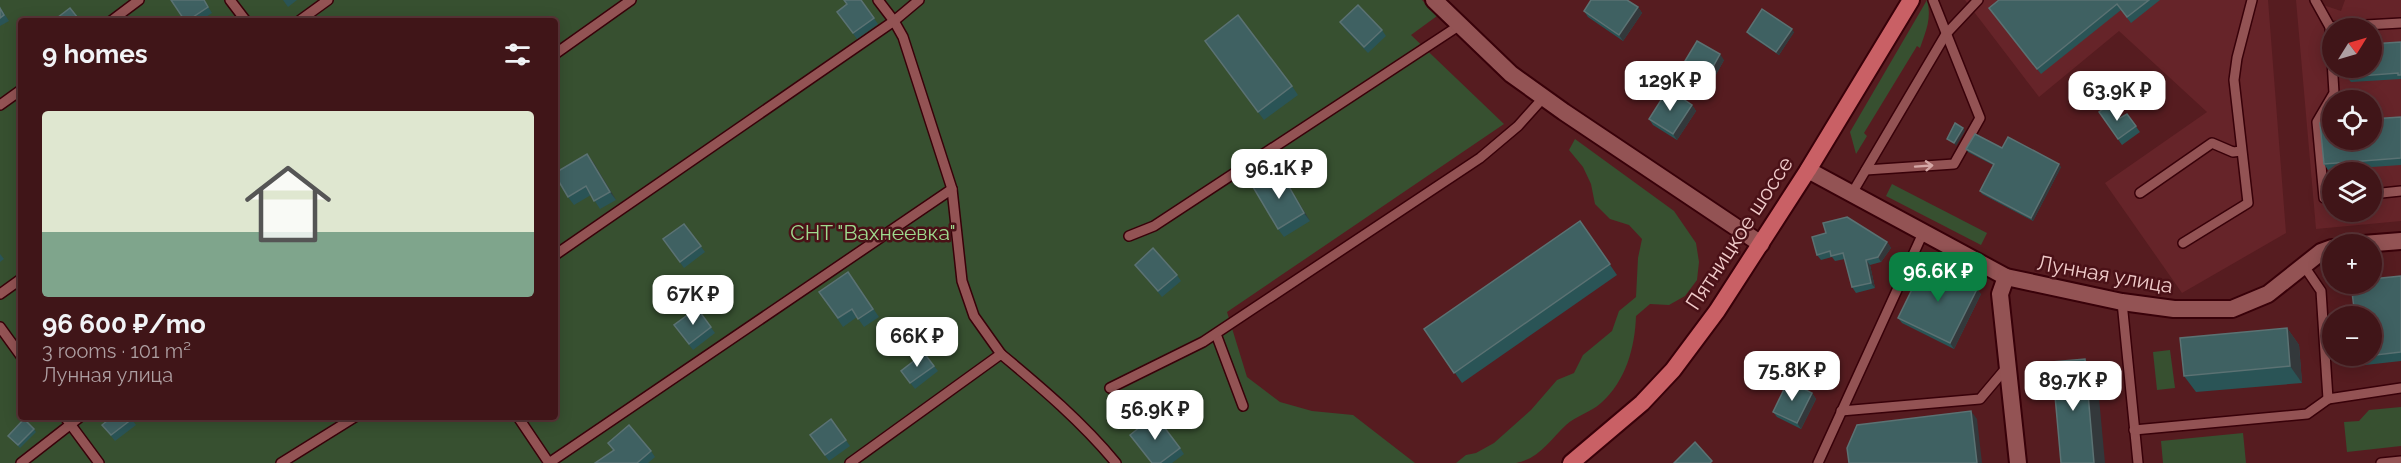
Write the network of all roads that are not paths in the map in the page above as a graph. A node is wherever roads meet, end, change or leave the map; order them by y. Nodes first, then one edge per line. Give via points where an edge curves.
1 (139, 0) edge
2 (230, 0) edge
3 (328, 0) edge
4 (631, 0) edge
5 (878, 0) edge
6 (919, 0) edge
7 (1434, 0) edge
8 (1911, 0) edge
9 (1933, 0) edge
10 (1978, 0) edge
11 (2252, 0) edge
12 (2315, 0) edge
13 (115, 18) edge
14 (244, 18) edge
15 (303, 18) edge
16 (2325, 18) edge
17 (894, 21) junction
18 (2401, 23) edge
19 (2382, 24) edge
20 (1460, 25) junction
21 (1946, 34) junction
22 (558, 52) edge
23 (2333, 78) edge
24 (18, 92) edge
25 (1544, 97) junction
26 (0, 105) edge
27 (2241, 151) junction
28 (1808, 170) junction
29 (1866, 170) junction
30 (2322, 176) edge
31 (951, 189) junction
32 (2401, 191) edge
33 (2140, 193) dead end
34 (2382, 193) edge
35 (1851, 195) junction
36 (1923, 233) junction
37 (1129, 236) dead end
38 (2401, 241) edge
39 (2382, 242) edge
40 (2183, 243) dead end
41 (1761, 244) junction
42 (2322, 252) edge
43 (558, 253) edge
44 (2304, 266) junction
45 (2006, 277) junction
46 (18, 281) edge
47 (0, 294) edge
48 (2122, 302) junction
49 (0, 327) edge
50 (1215, 334) junction
51 (18, 352) edge
52 (1001, 354) junction
53 (2007, 367) junction
54 (1110, 388) dead end
55 (2401, 388) edge
56 (2328, 399) junction
57 (1243, 406) dead end
58 (1841, 411) junction
59 (350, 420) edge
60 (520, 420) edge
61 (67, 421) edge
62 (2134, 430) junction
63 (2401, 461) edge
64 (21, 463) edge
65 (99, 463) edge
66 (281, 463) edge
67 (549, 463) edge
68 (850, 463) edge
69 (1116, 463) edge
70 (1571, 463) edge
71 (1818, 463) edge
72 (2018, 463) edge
73 (2138, 463) edge
74 (2381, 463) edge

1 - 13 lane
2 - 14 lane
3 - 15 lane
4 - 22 lane
5 - 17 lane
6 - 17 lane
7 - 20 street
8 - 28 main road, Пятницкое шоссе
9 - 21 lane
10 - 21 lane
11 - 27 lane via 2234,80
12 - 16 lane
17 - 31 lane via 903,37
17 - 43 lane
18 - 19 lane
20 - 25 street via 1511,74
20 - 37 lane via 1154,226
21 - 29 lane
29 -> 21 lane via 1954,164 1980,118
23 - 30 lane via 2334,93 2317,122
24 - 26 lane
25 - 41 street
25 - 50 lane via 1518,126 1480,158
27 - 33 lane via 2233,152 2212,143
27 - 40 lane via 2248,203
28 - 35 street, Лунная улица
28 - 41 main road, Пятницкое шоссе
29 - 35 lane
31 - 52 lane via 962,280 974,316
31 - 67 lane
32 - 34 lane
35 - 36 street, Лунная улица
36 - 45 street, Лунная улица
36 - 58 lane
38 - 39 street
41 - 70 main road, Пятницкое шоссе via 1718,311 1673,370 1642,403
42 - 44 street, Лунная улица
44 - 48 street, Лунная улица via 2268,294 2232,309 2174,309
44 - 56 lane via 2320,291
45 - 48 street, Лунная улица
45 - 53 street via 2000,294
46 - 47 lane
48 - 62 lane
49 - 51 lane
50 - 54 lane
50 - 57 lane
52 - 68 lane
52 - 69 lane via 1057,400
53 - 58 lane via 1980,399
53 - 72 street
55 - 56 lane
56 - 62 lane via 2307,414
58 - 71 lane
59 - 66 lane
60 - 67 lane
61 - 64 lane
61 - 65 lane
62 - 73 lane
63 - 74 lane

